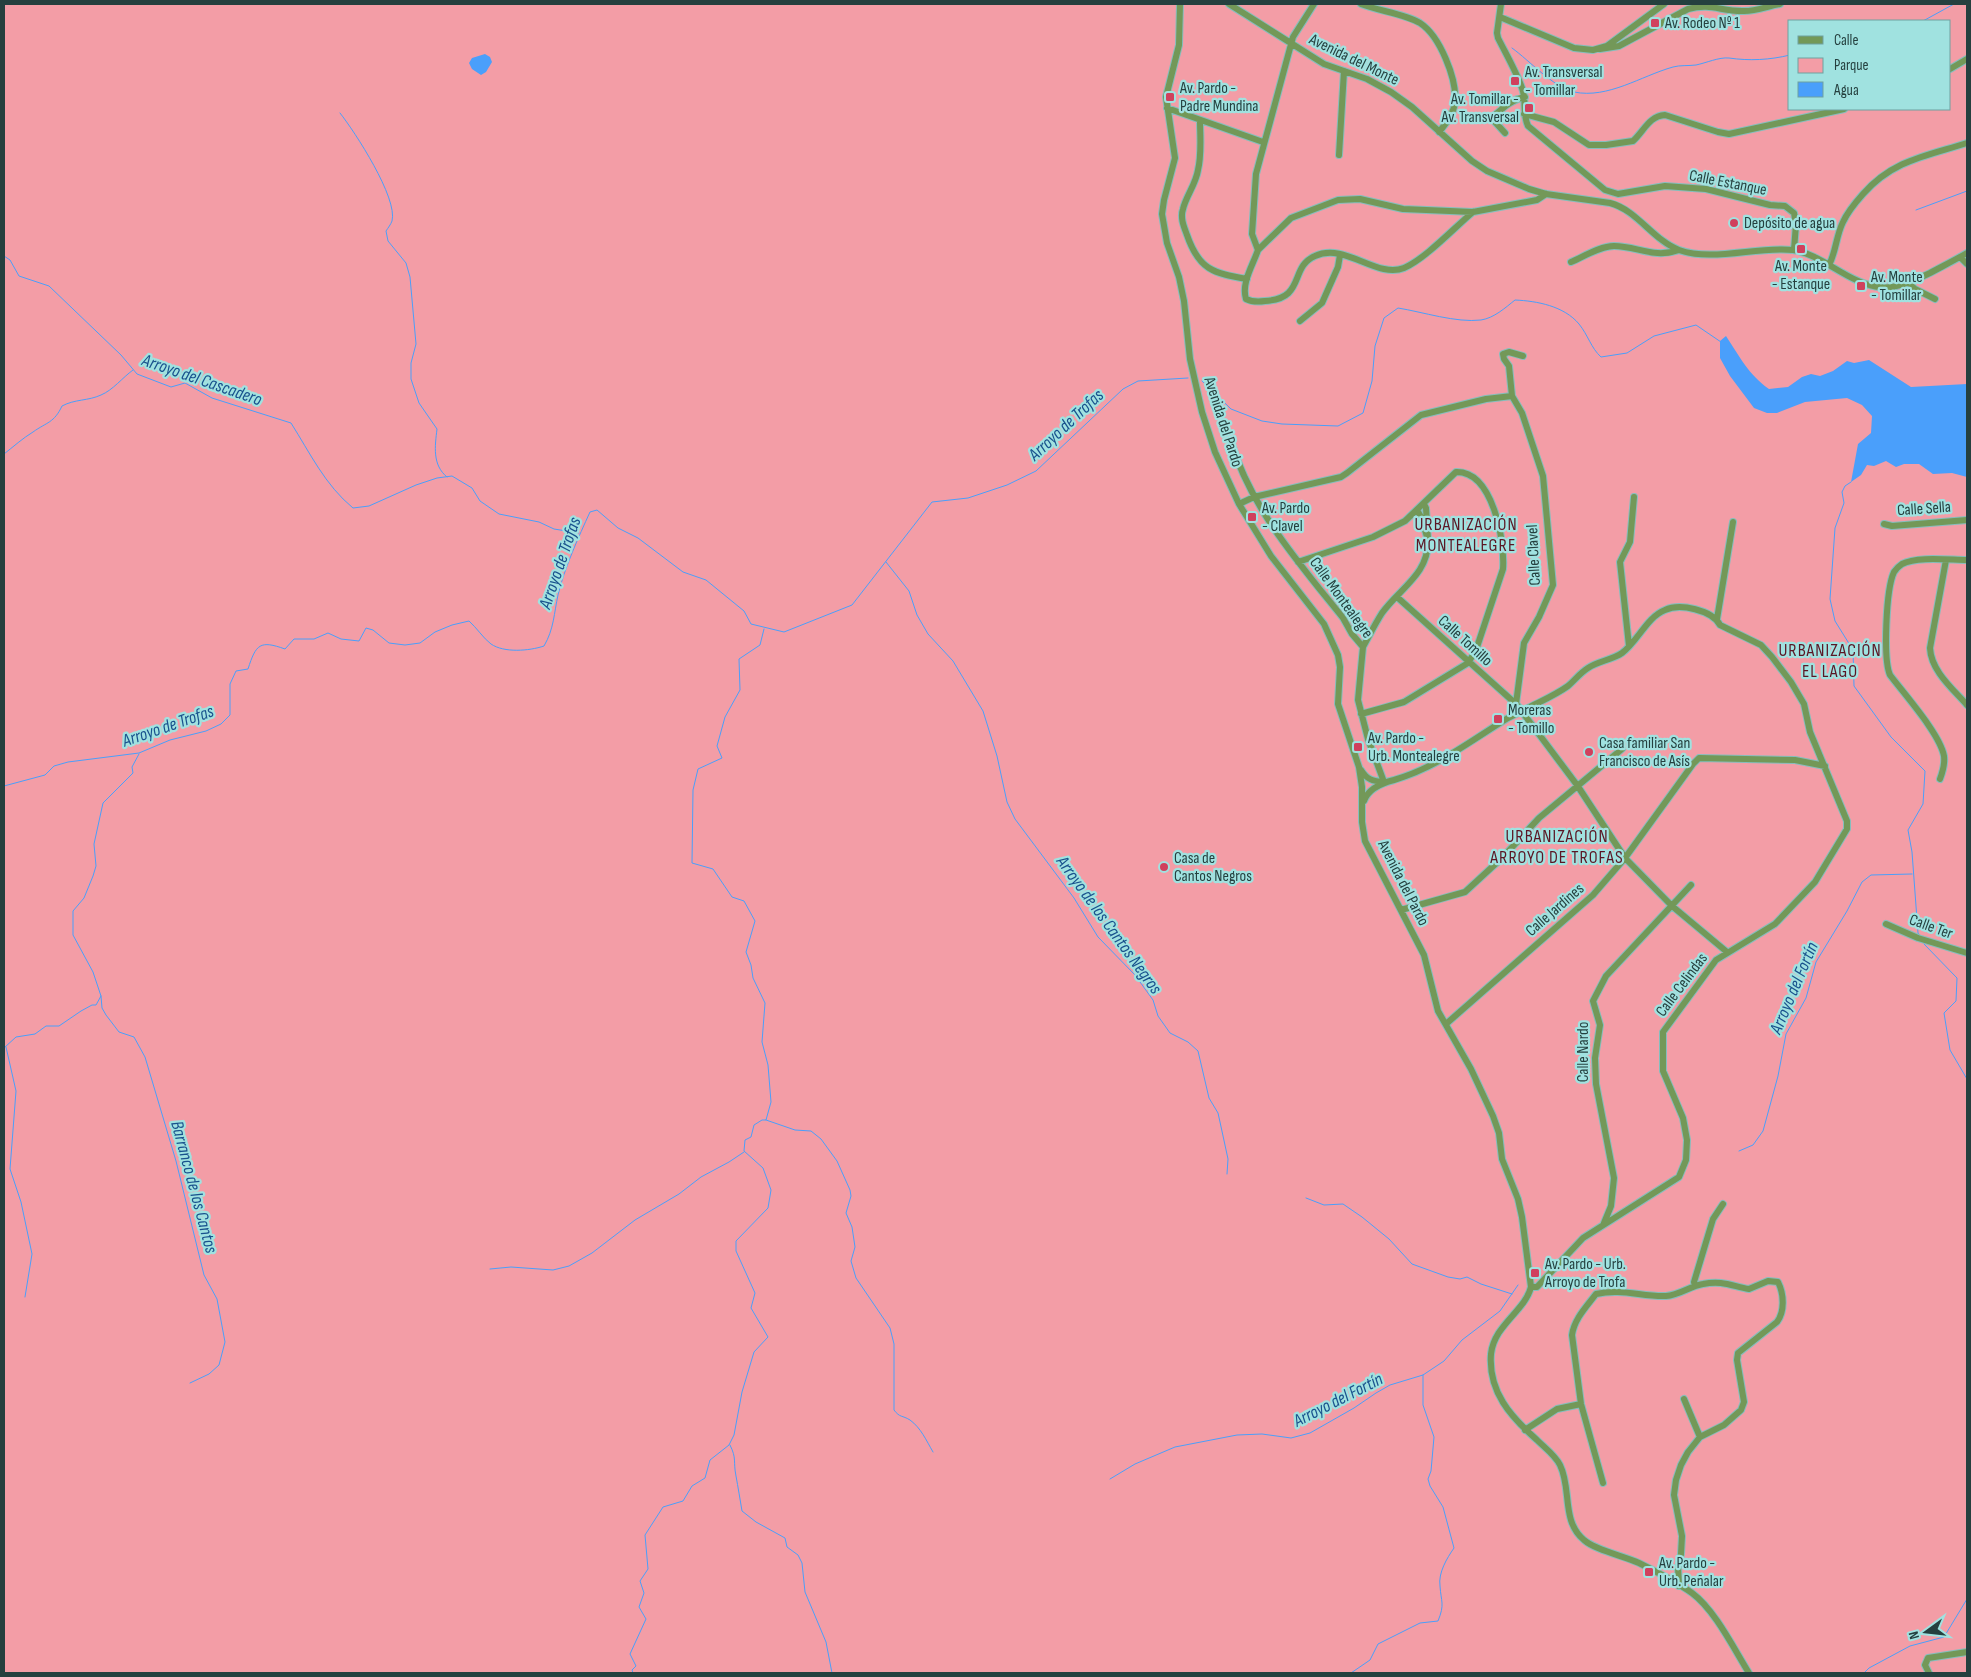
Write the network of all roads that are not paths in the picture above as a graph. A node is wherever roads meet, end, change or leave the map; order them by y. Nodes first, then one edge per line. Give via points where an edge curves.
1 (1180, 4) edge
2 (1229, 4) edge
3 (1314, 4) edge
4 (1361, 4) edge
5 (1501, 4) edge
6 (1664, 4) edge
7 (1780, 4) edge
8 (1500, 17) junction
9 (1616, 39) junction
10 (1625, 42) junction
11 (1292, 44) junction
12 (1600, 49) junction
13 (1967, 60) edge
14 (1951, 69) edge
15 (1344, 71) junction
16 (1524, 97) junction
17 (1167, 108) junction
18 (1839, 110) edge
19 (1524, 114) junction
20 (1200, 120) junction
21 (1439, 132) junction
22 (1505, 133) dead end
23 (1263, 142) junction
24 (1967, 143) edge
25 (1339, 155) dead end
26 (1546, 194) junction
27 (1611, 196) junction
28 (1473, 212) junction
29 (1669, 245) junction
30 (1258, 250) junction
31 (1679, 250) junction
32 (1794, 250) junction
33 (1666, 253) junction
34 (1967, 253) edge
35 (1340, 254) junction
36 (1960, 257) junction
37 (1571, 262) dead end
38 (1967, 264) edge
39 (1829, 266) junction
40 (1247, 279) junction
41 (1909, 283) junction
42 (1935, 299) dead end
43 (1300, 321) dead end
44 (1523, 356) dead end
45 (1512, 396) junction
46 (1231, 442) dead end
47 (1230, 484) junction
48 (1634, 497) dead end
49 (1252, 498) junction
50 (1239, 504) junction
51 (1424, 504) junction
52 (1417, 510) junction
53 (1247, 518) junction
54 (1967, 520) edge
55 (1733, 522) dead end
56 (1884, 524) dead end
57 (1428, 540) junction
58 (1946, 560) junction
59 (1967, 560) edge
60 (1298, 562) junction
61 (1397, 597) junction
62 (1717, 619) junction
63 (1629, 646) junction
64 (1363, 647) junction
65 (1468, 663) junction
66 (1967, 705) edge
67 (1521, 710) junction
68 (1361, 714) junction
69 (1622, 750) dead end
70 (1825, 766) junction
71 (1359, 767) junction
72 (1940, 779) dead end
73 (1384, 782) junction
74 (1577, 785) junction
75 (1370, 786) junction
76 (1364, 833) junction
77 (1624, 858) junction
78 (1691, 884) dead end
79 (1672, 906) junction
80 (1401, 910) junction
81 (1886, 924) dead end
82 (1727, 952) junction
83 (1967, 953) edge
84 (1446, 1024) junction
85 (1724, 1204) dead end
86 (1604, 1224) junction
87 (1695, 1286) junction
88 (1531, 1287) junction
89 (1684, 1399) dead end
90 (1581, 1404) junction
91 (1525, 1430) junction
92 (1700, 1437) junction
93 (1603, 1483) dead end
94 (1678, 1568) junction
95 (1668, 1580) junction
96 (1679, 1586) junction
97 (1967, 1652) edge
98 (1749, 1673) edge
99 (1929, 1673) edge

1 - 17 street, Avenida del Pardo via 1180,34 1167,87
2 - 11 street, Avenida del Monte
3 - 11 street
4 - 21 street via 1418,22 1435,38 1451,72 1455,95 1453,111
5 - 8 street
6 - 9 street
7 - 10 street via 1742,12 1700,6
8 - 12 street via 1574,48
8 - 16 street via 1498,38
9 - 10 street
9 - 12 street
10 - 12 street
11 - 15 street, Avenida del Monte via 1324,64
11 - 23 street
13 - 14 street
15 - 21 street, Avenida del Monte via 1367,78 1391,92
15 - 25 street
16 - 19 street
16 - 22 street via 1504,106 1495,115 1495,122
17 - 20 street
17 - 47 street, Avenida del Pardo via 1175,158 1164,200 1164,230 1184,300 1190,359 1202,412
18 - 19 street via 1729,134 1665,115 1658,116 1633,141 1596,146 1581,141 1554,122
19 - 27 street via 1528,126
20 - 23 street
20 - 40 street via 1198,170 1183,208 1183,224 1192,251 1209,270
21 - 26 street, Avenida del Monte via 1488,171
23 - 30 street via 1256,174 1252,234
24 - 39 street via 1905,162 1890,169 1872,185 1843,221
26 - 27 street, Avenida del Monte via 1597,201
26 - 28 street via 1536,200
27 - 29 street, Avenida del Monte
27 - 32 street, Calle Estanque via 1665,186 1706,189 1785,206 1794,213
28 - 30 street via 1403,209 1360,198 1338,200 1291,218
28 - 35 street via 1404,268 1384,269
29 - 31 street, Avenida del Monte
29 - 33 street
30 - 40 street
31 - 32 street, Avenida del Monte via 1721,254
31 - 33 street
32 - 39 street, Avenida del Monte
33 - 37 street via 1609,246
34 - 36 street, Avenida del Monte
35 - 40 street via 1324,253 1312,257 1303,266 1291,290 1276,301 1246,299
35 - 43 street via 1338,267 1322,303
36 - 38 street
36 - 41 street, Avenida del Monte
39 - 41 street, Avenida del Monte via 1863,284 1876,287 1891,288
41 - 42 street
44 - 45 street, Calle Clavel via 1503,354 1509,366
45 - 49 street via 1421,415 1348,473
45 - 67 street, Calle Clavel via 1522,413 1543,476 1553,585 1524,643
46 - 49 street, Calle Montealegre
47 - 49 street via 1241,496
47 - 50 street, Avenida del Pardo
48 - 63 street via 1630,542 1620,562
49 - 50 street
49 - 53 street via 1246,508
49 - 60 street, Calle Montealegre
50 - 53 street, Avenida del Pardo
51 - 52 street
51 - 57 street
51 - 65 street via 1449,476 1459,472 1484,488 1493,507 1504,556 1503,569 1476,650
52 - 57 street
52 - 60 street via 1405,521 1373,537
53 - 71 street, Avenida del Pardo via 1332,639 1340,667 1338,704
54 - 56 street, Calle Sella
55 - 62 street
57 - 61 street via 1425,565
58 - 59 street
58 - 66 street via 1931,657 1936,668
58 - 72 street via 1910,561 1894,572 1885,639 1885,658 1890,675 1938,739 1944,764
60 - 64 street, Calle Montealegre
61 - 64 street via 1383,612
61 - 65 street, Calle Tomillo
62 - 63 street via 1681,607 1665,610
62 - 70 street via 1720,625 1760,645 1792,682 1804,704 1810,732
63 - 67 street via 1616,656 1592,665 1549,698
64 - 68 street, Calle Montealegre via 1358,700
65 - 67 street, Calle Tomillo
65 - 68 street via 1404,702
67 - 73 street via 1436,764
67 - 74 street
68 - 73 street, Calle Montealegre
69 - 74 street
70 - 77 street, Calle Jardines via 1795,760 1700,758
70 - 82 street, Calle Celindas via 1847,829 1815,882 1775,924
71 - 75 street, Avenida del Pardo
71 - 75 street
73 - 75 street
74 - 77 street
74 - 80 street via 1465,892
75 - 76 street, Avenida del Pardo
75 - 76 street via 1364,800
76 - 80 street, Avenida del Pardo via 1369,851
77 - 79 street
77 - 84 street, Calle Jardines via 1593,895
78 - 79 street, Calle Nardo
79 - 82 street
79 - 86 street, Calle Nardo via 1606,976 1593,1001 1600,1025 1595,1058 1596,1084 1614,1178 1611,1206
80 - 84 street, Avenida del Pardo via 1424,955 1433,998
81 - 83 street, Calle Ter
82 - 86 street, Calle Celindas via 1716,960 1663,1032 1662,1071 1682,1118 1687,1140 1686,1160 1679,1177
84 - 88 street, Avenida del Pardo via 1496,1124 1502,1159 1522,1217
85 - 87 street via 1713,1219
86 - 88 street, Calle Celindas via 1583,1238 1537,1287
87 - 90 street via 1665,1296 1611,1291 1596,1294 1573,1328
87 - 92 street via 1727,1283 1749,1290 1766,1281 1776,1282 1780,1286 1783,1310 1777,1322 1738,1352 1744,1402 1741,1410 1724,1425
88 - 91 street via 1495,1338 1491,1354 1492,1374 1501,1402
89 - 92 street
90 - 91 street via 1557,1409
90 - 93 street
91 - 95 street via 1554,1455 1561,1466 1569,1514 1581,1537
92 - 94 street via 1688,1452 1676,1480 1674,1494 1682,1536
94 - 95 street
94 - 96 street
95 - 96 street
96 - 98 street via 1702,1602
97 - 99 street via 1928,1658 1925,1665

